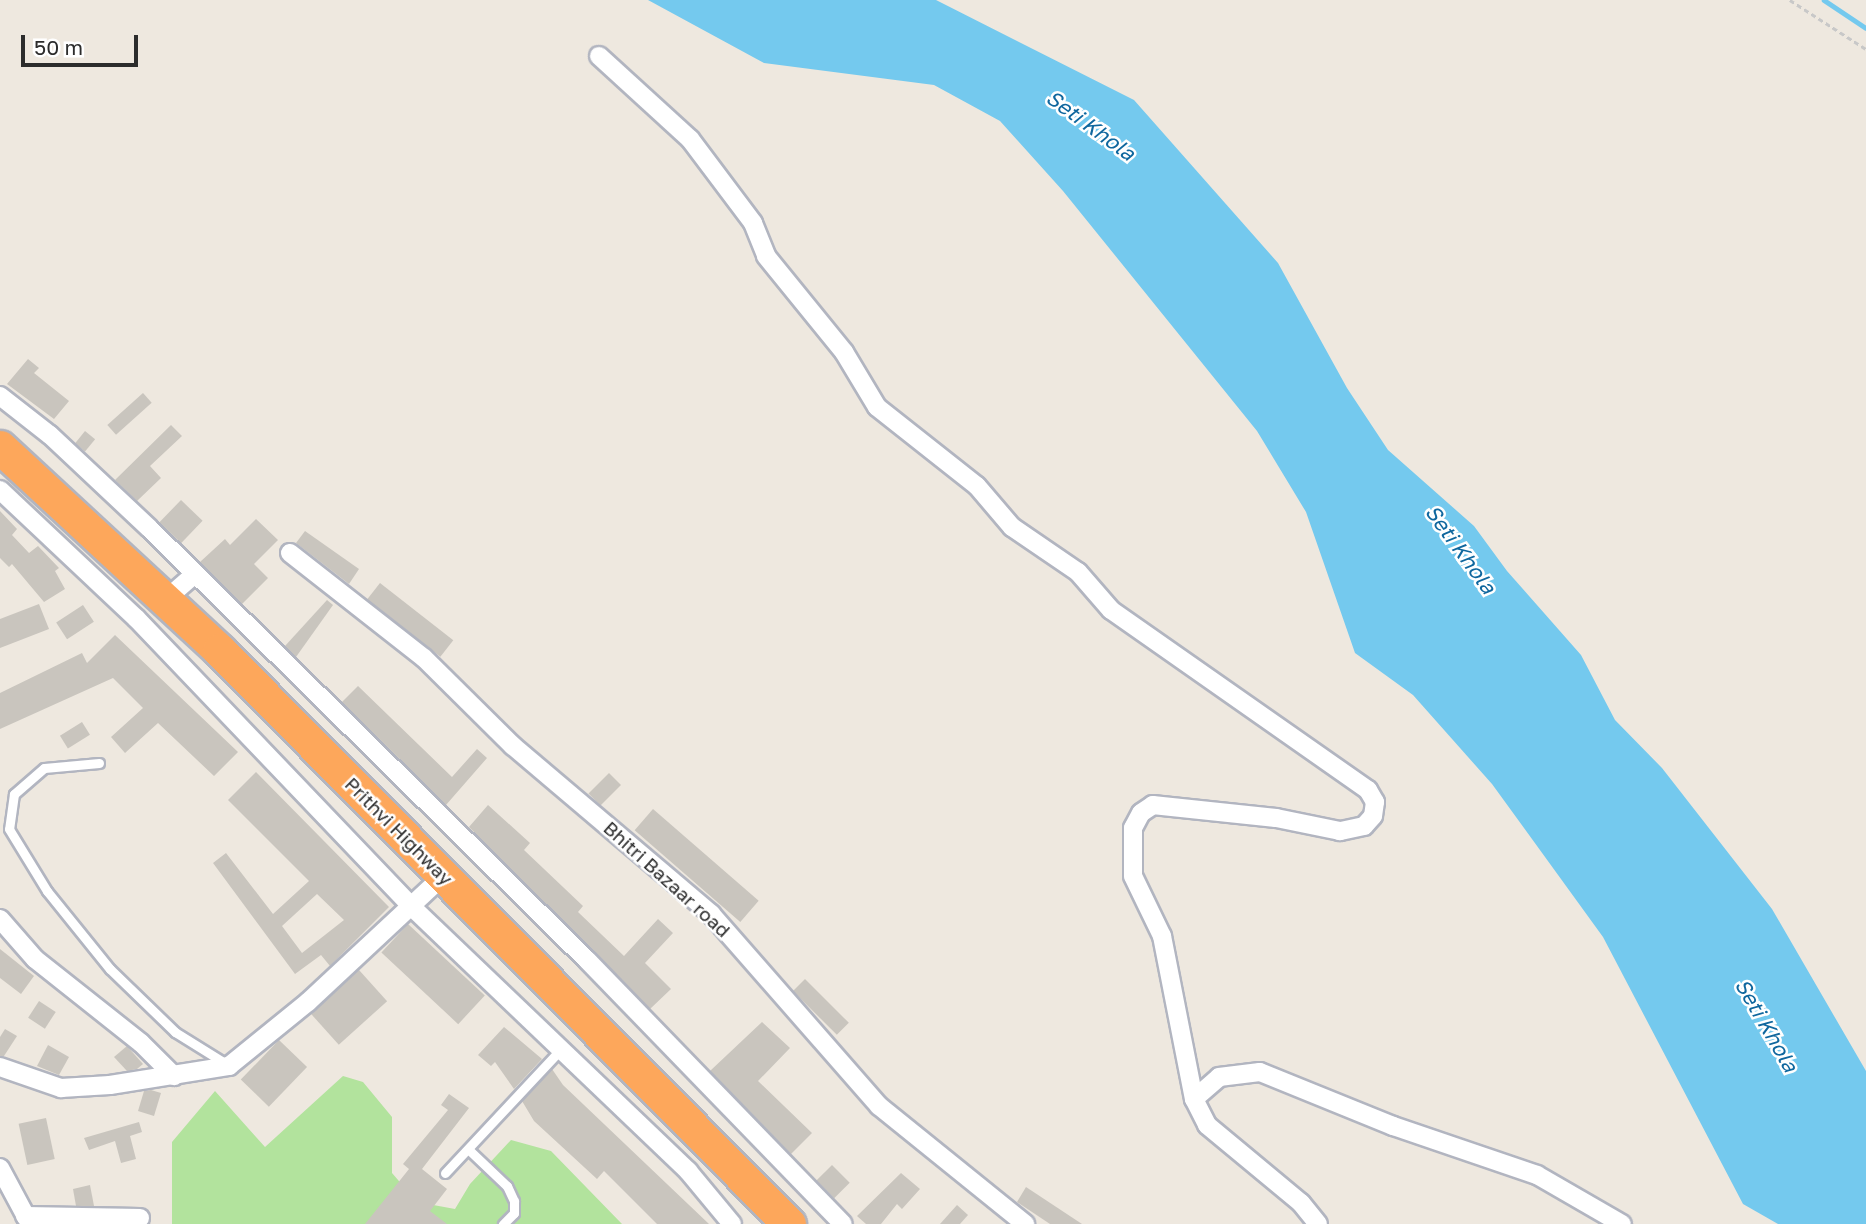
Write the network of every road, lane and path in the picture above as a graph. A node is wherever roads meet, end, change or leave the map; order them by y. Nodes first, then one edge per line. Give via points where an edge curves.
1 (1790, 0) edge
2 (1866, 49) edge
3 (599, 56) dead end
4 (0, 396) edge
5 (0, 447) edge
6 (0, 490) edge
7 (290, 553) dead end
8 (195, 574) junction
9 (165, 600) junction
10 (99, 763) dead end
11 (444, 875) junction
12 (413, 908) junction
13 (0, 919) edge
14 (562, 1048) junction
15 (229, 1066) junction
16 (0, 1067) edge
17 (174, 1076) junction
18 (1194, 1099) junction
19 (468, 1149) junction
20 (0, 1168) edge
21 (445, 1173) dead end
22 (7, 1198) edge
23 (140, 1218) dead end
24 (28, 1220) edge
25 (503, 1224) edge
26 (732, 1224) edge
27 (789, 1224) edge
28 (843, 1224) edge
29 (1025, 1224) edge
30 (1318, 1224) edge
31 (1622, 1224) edge

1 - 2 path
3 - 18 street via 690,139 753,223 766,256 844,352 877,407 977,486 1012,527 1078,572 1111,610 1368,790 1375,802 1373,816 1364,825 1340,831 1276,818 1153,805 1141,813 1133,828 1133,876 1162,936
4 - 8 street via 50,435
5 - 9 highway, Prithvi Highway
6 - 12 street via 136,618
7 - 29 street, Bhitri Bazaar road via 424,659 513,746 711,914 879,1106
8 - 9 street
8 - 28 street via 588,961
9 - 11 highway, Prithvi Highway
10 - 15 lane via 44,768 14,794 9,829 47,891 110,969 175,1032
11 - 12 street
11 - 27 highway, Prithvi Highway
12 - 14 street
12 - 15 street via 309,1002
13 - 17 street via 36,959 141,1043
14 - 19 lane
14 - 26 street via 688,1171
15 - 17 street
16 - 17 street via 61,1088
18 - 30 street via 1207,1125 1301,1203
18 - 31 street via 1219,1077 1260,1072 1393,1126 1537,1175
19 - 21 lane
19 - 25 lane via 507,1186 514,1213
20 - 22 street
22 - 24 street
23 - 24 street

